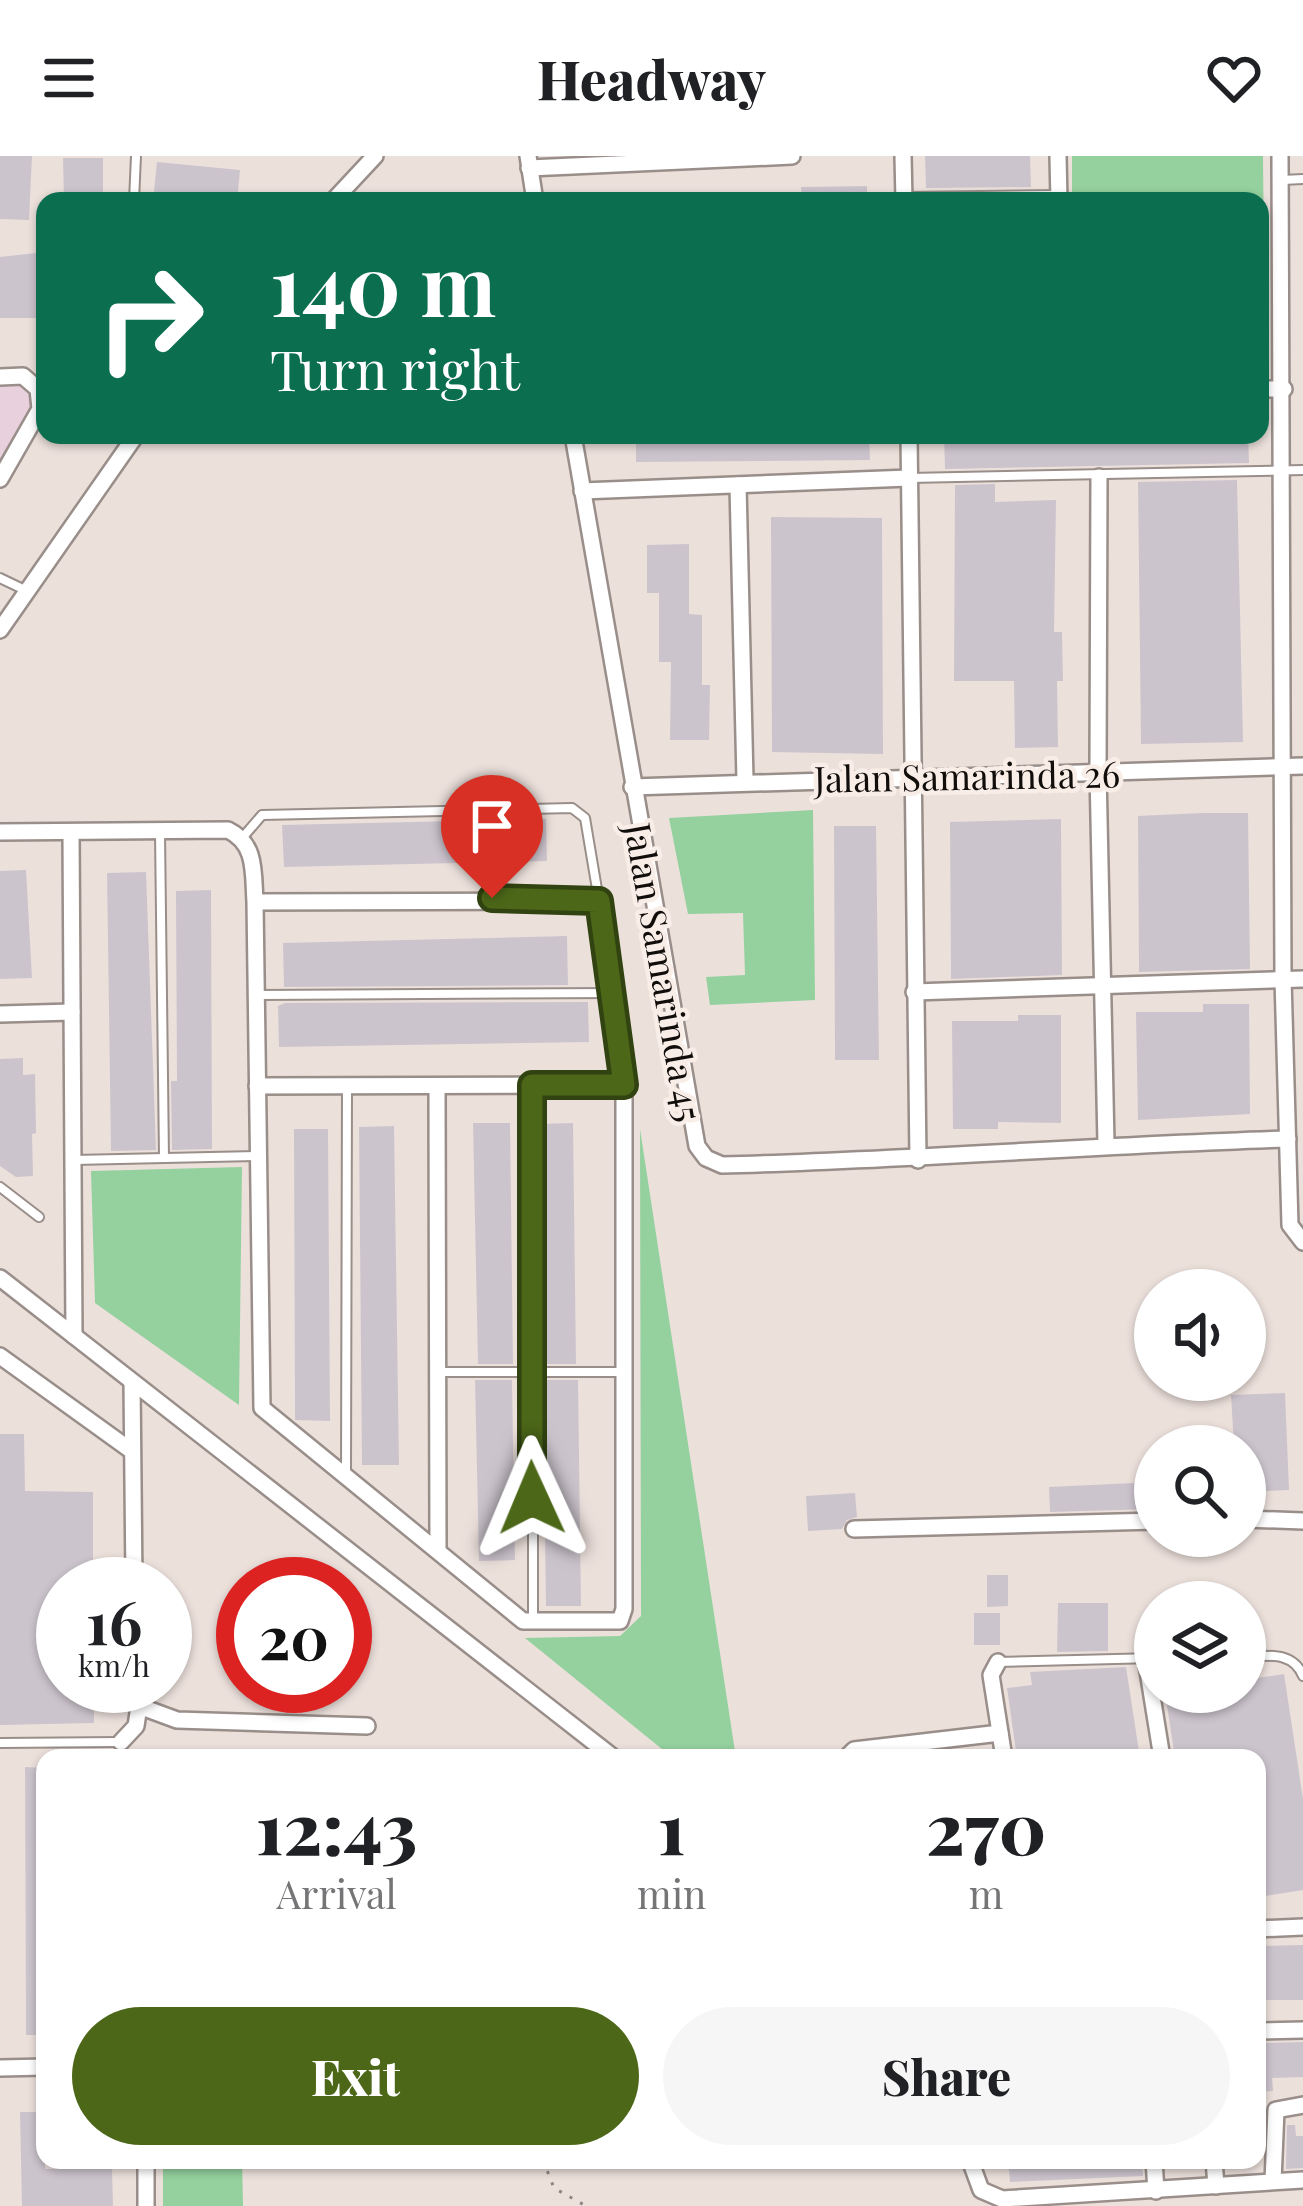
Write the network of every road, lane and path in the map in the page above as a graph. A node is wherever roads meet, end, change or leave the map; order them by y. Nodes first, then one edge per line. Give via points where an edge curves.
1 (136, 156) edge
2 (791, 156) edge
3 (903, 156) edge
4 (1058, 156) edge
5 (1280, 156) edge
6 (369, 158) edge
7 (529, 162) edge
8 (1303, 179) edge
9 (1281, 180) junction
10 (134, 192) edge
11 (341, 192) edge
12 (534, 192) edge
13 (904, 192) edge
14 (1059, 192) edge
15 (0, 376) edge
16 (36, 387) edge
17 (1285, 388) junction
18 (1269, 389) edge
19 (36, 416) edge
20 (130, 444) edge
21 (574, 444) edge
22 (909, 444) edge
23 (1294, 470) edge
24 (1100, 477) junction
25 (909, 478) junction
26 (0, 479) edge
27 (738, 485) junction
28 (582, 491) junction
29 (0, 578) edge
30 (25, 590) junction
31 (0, 630) edge
32 (1295, 766) edge
33 (1098, 772) junction
34 (917, 776) junction
35 (745, 780) junction
36 (632, 787) junction
37 (160, 831) junction
38 (0, 832) edge
39 (70, 832) junction
40 (243, 837) junction
41 (599, 901) junction
42 (255, 902) junction
43 (1283, 979) junction
44 (1303, 979) edge
45 (1102, 988) junction
46 (615, 992) junction
47 (914, 992) junction
48 (256, 995) junction
49 (71, 1012) junction
50 (0, 1014) edge
51 (532, 1085) junction
52 (624, 1085) junction
53 (257, 1086) junction
54 (347, 1086) junction
55 (437, 1086) junction
56 (1288, 1139) junction
57 (1106, 1144) junction
58 (257, 1156) junction
59 (164, 1158) junction
60 (73, 1160) junction
61 (917, 1160) junction
62 (0, 1187) edge
63 (40, 1217) dead end
64 (1303, 1242) edge
65 (0, 1278) edge
66 (74, 1336) junction
67 (0, 1356) edge
68 (438, 1372) junction
69 (531, 1372) junction
70 (624, 1372) junction
71 (132, 1382) junction
72 (129, 1449) junction
73 (346, 1478) junction
74 (1266, 1520) edge
75 (1303, 1521) edge
76 (1134, 1522) edge
77 (854, 1529) dead end
78 (438, 1551) junction
79 (133, 1557) edge
80 (533, 1625) junction
81 (1266, 1656) edge
82 (1134, 1659) edge
83 (998, 1662) joint
84 (1303, 1676) edge
85 (138, 1713) edge
86 (158, 1713) edge
87 (1157, 1713) edge
88 (368, 1726) dead end
89 (1000, 1733) junction
90 (121, 1742) joint
91 (0, 1743) edge
92 (602, 1749) edge
93 (863, 1749) edge
94 (1003, 1749) edge
95 (1161, 1749) edge
96 (1303, 1927) edge
97 (1266, 1929) edge
98 (1303, 2030) edge
99 (1266, 2031) edge
100 (36, 2067) edge
101 (0, 2068) edge
102 (1303, 2105) edge
103 (146, 2169) edge
104 (547, 2169) edge
105 (973, 2169) edge
106 (1155, 2169) edge
107 (1215, 2169) edge
108 (1303, 2180) edge
109 (1273, 2181) junction
110 (1216, 2186) junction
111 (1156, 2191) junction
112 (146, 2206) edge
113 (586, 2206) edge

1 - 10 lane
2 - 7 street
3 - 13 street
4 - 14 street
5 - 9 street
6 - 11 street
7 - 12 street
8 - 9 lane
9 - 17 street
15 - 16 street via 22,376
17 - 18 street
17 - 23 street
19 - 26 street
20 - 30 street
21 - 28 street, Jalan Samarinda 45
22 - 25 street
23 - 24 lane
23 - 32 street
24 - 25 lane
24 - 33 street
25 - 27 street
25 - 34 street
27 - 28 street
27 - 35 street
28 - 36 street, Jalan Samarinda 45
29 - 30 lane
30 - 31 street
32 - 33 street, Jalan Samarinda 26
32 - 43 street
33 - 34 street, Jalan Samarinda 26
33 - 45 street
34 - 35 street, Jalan Samarinda 26
34 - 47 street
35 - 36 street, Jalan Samarinda 26
36 - 61 street, Jalan Samarinda 45 via 697,1146 706,1158 722,1166
37 - 39 street
37 - 40 street
37 - 59 lane
38 - 39 street
39 - 49 street
40 - 41 lane via 262,815 572,808 586,818
40 - 42 street
41 - 42 street
41 - 46 street
42 - 48 street
43 - 44 street
43 - 45 street
43 - 56 street
45 - 47 street
45 - 57 street
46 - 48 lane
46 - 52 street
47 - 61 street
48 - 53 street
49 - 50 street
49 - 60 street
51 - 52 street
51 - 55 street
51 - 69 lane
52 - 70 street
53 - 54 street
53 - 58 street
54 - 55 street
54 - 73 lane
55 - 68 street
56 - 57 street, Jalan Samarinda 45
56 - 64 street via 1290,1225
57 - 61 street, Jalan Samarinda 45
58 - 59 lane
58 - 73 street via 259,1398 270,1418
59 - 60 lane
60 - 66 street
62 - 63 lane
65 - 66 street
66 - 71 street
67 - 72 street
68 - 69 lane
68 - 78 street
69 - 70 lane
69 - 80 lane
70 - 80 street via 620,1621
71 - 72 street
71 - 92 street
72 - 79 street
73 - 78 street
74 - 75 street
76 - 77 street
78 - 80 street
81 - 84 lane via 1282,1656
82 - 83 lane
83 - 89 street via 991,1675
85 - 90 street
86 - 88 street
87 - 95 street
89 - 93 street
89 - 94 street
90 - 91 lane
96 - 97 street
98 - 99 street
100 - 101 street
102 - 109 street via 1276,2110
103 - 112 street
104 - 113 path via 554,2188
105 - 111 street via 981,2190 1002,2199
106 - 111 street
107 - 110 street
108 - 109 street
109 - 110 street
110 - 111 street

